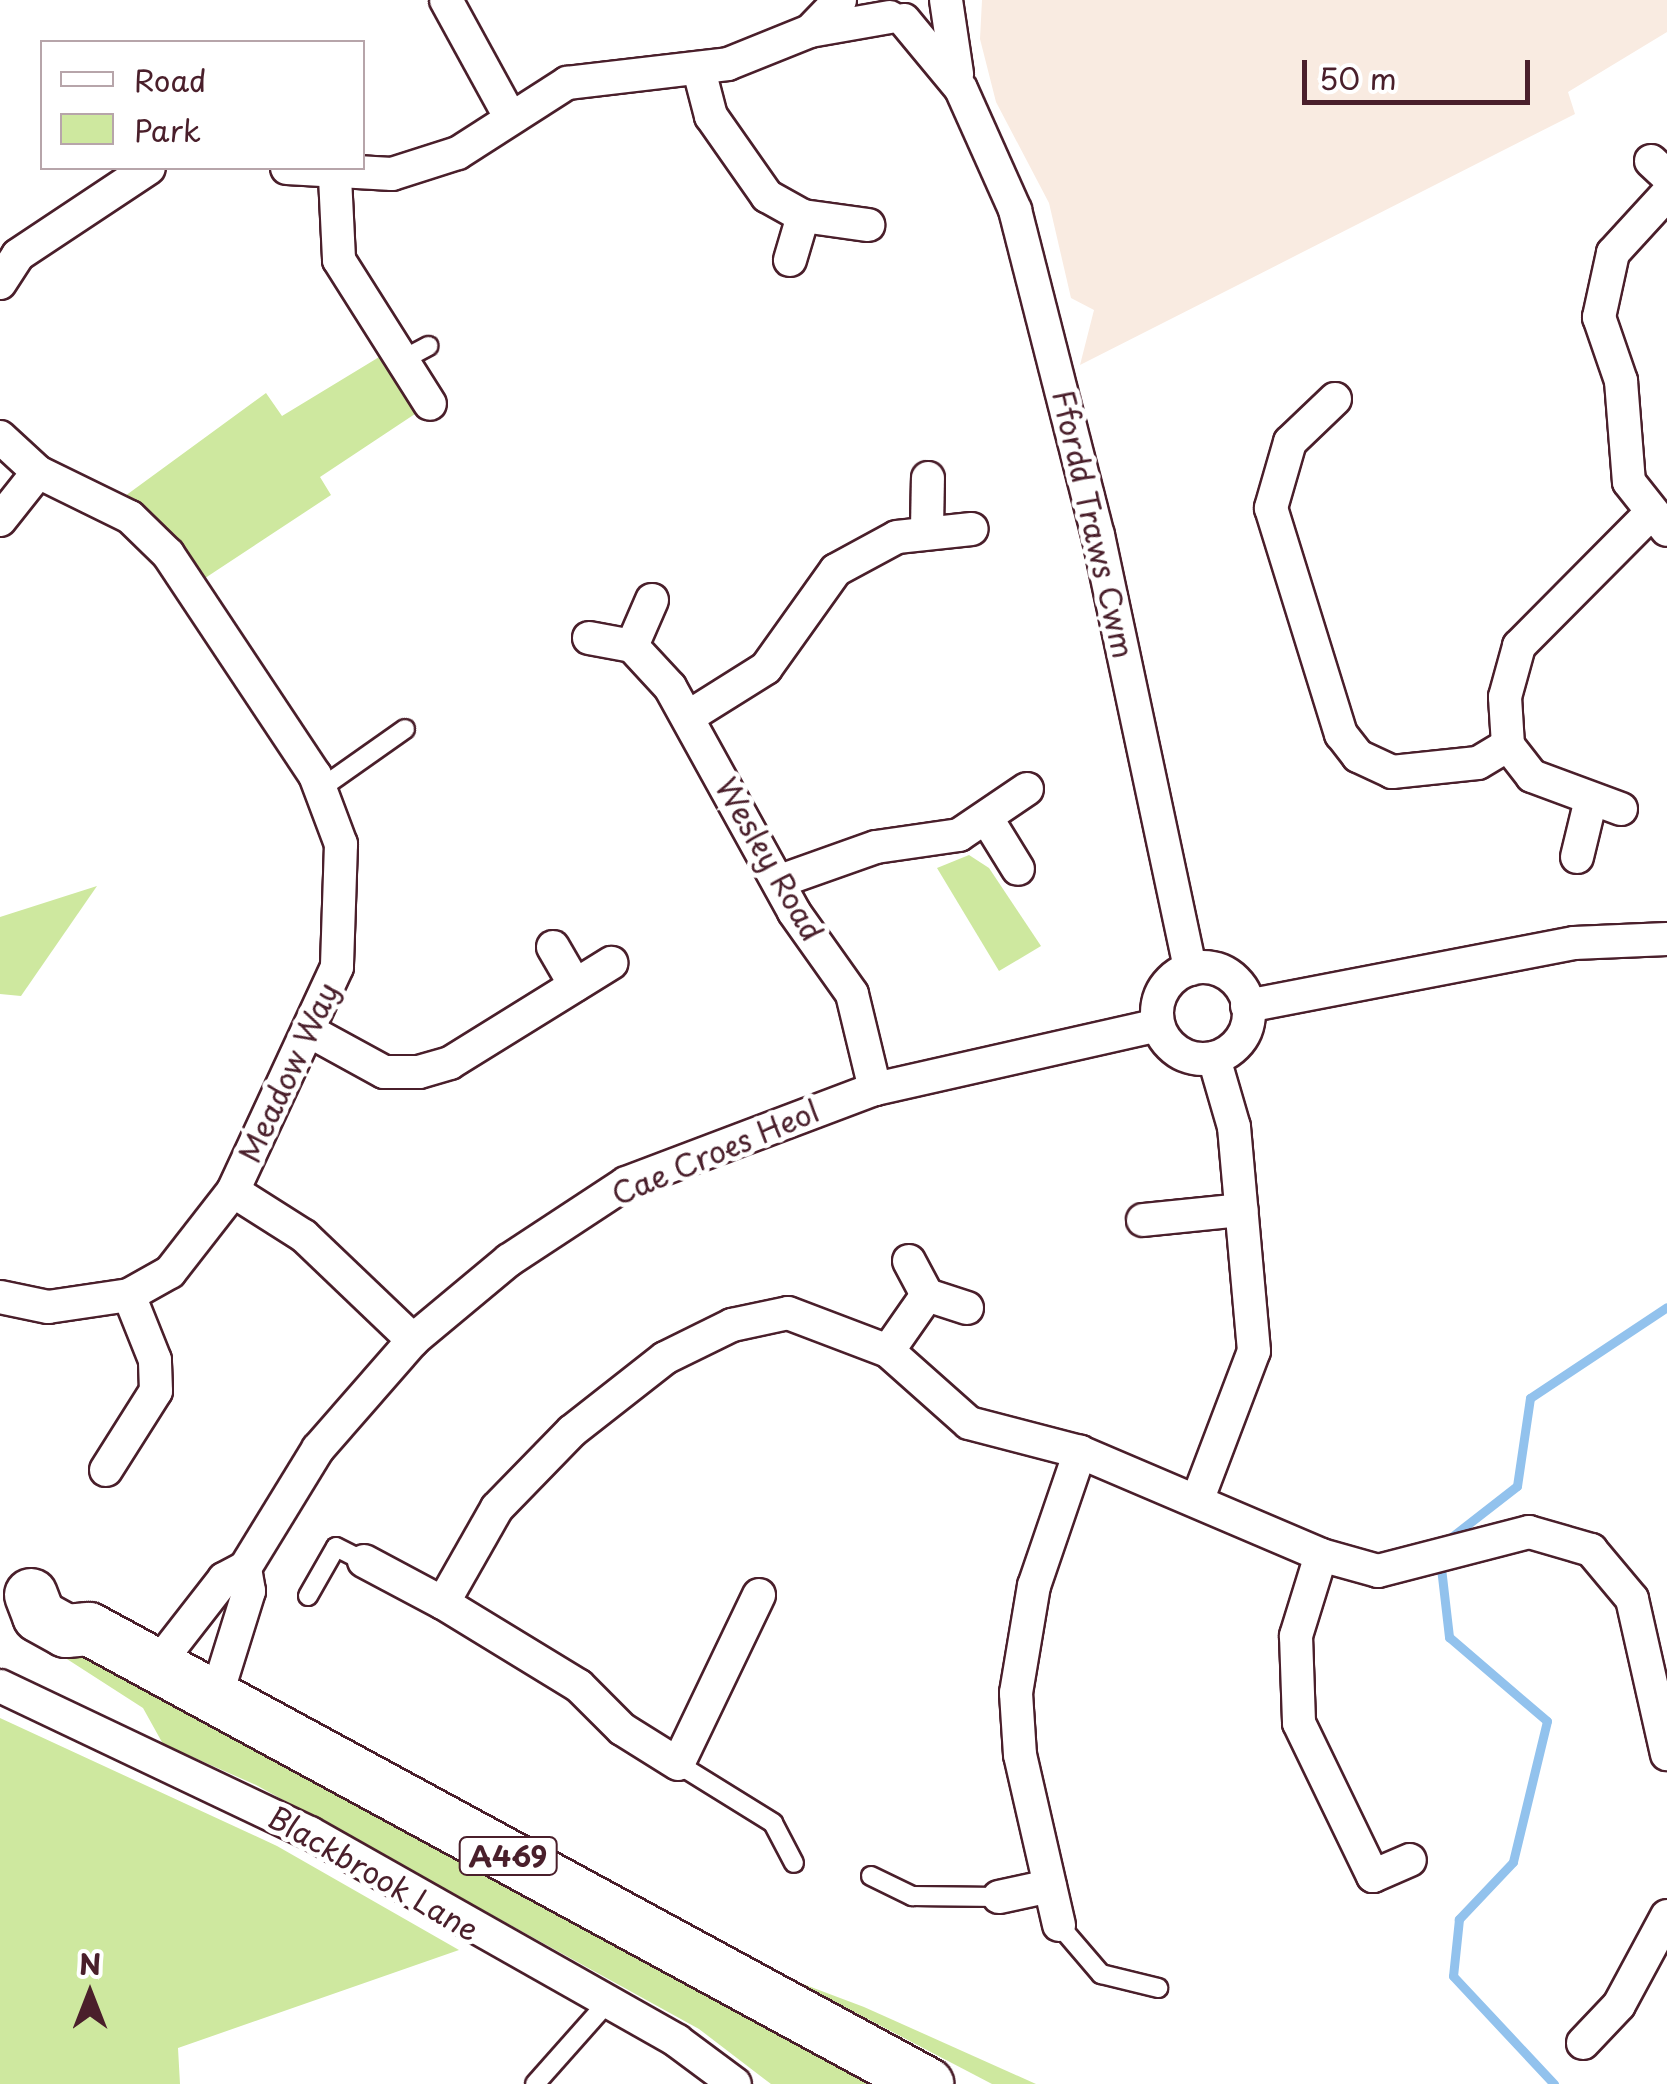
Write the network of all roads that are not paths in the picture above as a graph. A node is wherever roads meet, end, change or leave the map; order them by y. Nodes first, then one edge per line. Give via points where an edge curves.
1 (446, 0) edge
2 (840, 0) edge
3 (946, 0) edge
4 (888, 12) edge
5 (810, 31) junction
6 (699, 70) junction
7 (961, 89) junction
8 (509, 115) junction
9 (146, 170) edge
10 (297, 170) edge
11 (335, 178) junction
12 (1667, 194) edge
13 (803, 216) junction
14 (868, 225) dead end
15 (790, 260) dead end
16 (0, 284) edge
17 (1335, 399) dead end
18 (430, 404) dead end
19 (0, 437) edge
20 (38, 472) junction
21 (928, 478) dead end
22 (0, 520) edge
23 (1658, 523) edge
24 (927, 528) junction
25 (972, 529) dead end
26 (652, 600) dead end
27 (589, 638) dead end
28 (632, 646) junction
29 (688, 717) junction
30 (405, 729) dead end
31 (1508, 746) junction
32 (320, 789) junction
33 (1027, 789) dead end
34 (989, 822) junction
35 (1577, 857) dead end
36 (1018, 869) dead end
37 (780, 880) junction
38 (1667, 939) edge
39 (553, 946) dead end
40 (611, 963) dead end
41 (1190, 969) junction
42 (575, 985) junction
43 (1248, 1006) junction
44 (1158, 1025) junction
45 (311, 1032) junction
46 (1214, 1058) junction
47 (875, 1089) junction
48 (233, 1191) junction
49 (1241, 1210) junction
50 (1142, 1220) dead end
51 (909, 1261) dead end
52 (128, 1295) junction
53 (927, 1295) junction
54 (0, 1297) edge
55 (967, 1308) dead end
56 (413, 1340) junction
57 (888, 1351) junction
58 (1080, 1452) junction
59 (106, 1470) dead end
60 (1197, 1501) junction
61 (1321, 1555) junction
62 (364, 1562) joint
63 (245, 1568) junction
64 (15, 1587) edge
65 (759, 1595) dead end
66 (308, 1596) dead end
67 (443, 1603) junction
68 (156, 1665) junction
69 (0, 1686) edge
70 (216, 1697) junction
71 (1667, 1754) edge
72 (678, 1764) junction
73 (1410, 1860) dead end
74 (794, 1863) dead end
75 (871, 1876) dead end
76 (1050, 1886) junction
77 (999, 1896) joint
78 (1667, 1916) edge
79 (1059, 1925) joint
80 (1158, 1988) dead end
81 (607, 2003) junction
82 (1583, 2043) dead end
83 (723, 2080) edge
84 (535, 2084) edge
85 (926, 2084) edge

1 - 8 street
2 - 5 street
3 - 4 street
3 - 7 street, Ffordd Traws Cwm
4 - 5 street
4 - 7 street, Ffordd Traws Cwm
5 - 6 street
6 - 8 street via 567,83
6 - 13 street via 711,116 744,171
7 - 41 street, Ffordd Traws Cwm via 1015,210 1050,337
8 - 11 street via 458,153 392,174
9 - 16 street via 18,254
10 - 11 street
11 - 18 street via 339,260 415,353
12 - 23 street via 1613,253 1600,298 1621,381 1629,482
13 - 14 street
13 - 15 street
17 - 31 street via 1290,442 1271,508 1341,734 1358,756 1392,772 1478,763
19 - 20 street, Meadow Way
20 - 22 street
20 - 32 street, Meadow Way via 130,516 168,554
21 - 24 street
23 - 31 street via 1520,646 1505,696
24 - 25 street
24 - 29 street via 836,570 766,668
26 - 28 street
27 - 28 street
28 - 29 street, Wesley Road
29 - 37 street, Wesley Road
30 - 32 lane
31 - 35 street via 1532,776 1606,804
32 - 45 street, Meadow Way via 341,844 344,911 336,967
33 - 34 street
34 - 36 street
34 - 37 street
37 - 47 street, Wesley Road via 852,994
38 - 43 street via 1574,943
39 - 42 street
40 - 42 street
41 - 43 street via 1230,976
41 - 44 street via 1160,997
42 - 45 street via 450,1063 420,1072 384,1072
43 - 46 street via 1239,1042
44 - 46 street via 1185,1056
44 - 47 street, Cae Croes Heol
45 - 48 street, Meadow Way
46 - 49 street via 1234,1127
47 - 56 street, Cae Croes Heol via 626,1183 509,1260
48 - 52 street via 170,1272
48 - 56 street, Meadow Way via 304,1236
49 - 50 street
49 - 60 street via 1254,1351
51 - 53 street
52 - 54 street via 48,1307
52 - 59 street via 155,1360 156,1390
53 - 55 street
53 - 57 street
56 - 63 street, Cae Croes Heol via 318,1449
57 - 58 street via 969,1423
57 - 67 street via 788,1314 732,1325 666,1358 572,1432 497,1508
58 - 60 street
58 - 76 street via 1034,1586 1016,1694
60 - 61 street
61 - 71 street via 1378,1571 1528,1532 1592,1550 1632,1599
61 - 73 street via 1296,1636 1299,1723 1373,1876
62 - 66 lane via 336,1547
62 - 67 street
63 - 68 street, Cae Croes Heol via 224,1579
63 - 70 street, Cae Croes Heol via 248,1591
64 - 68 main road, A469 via 39,1616 66,1631 89,1629
65 - 72 street
67 - 72 street via 579,1686 622,1729
68 - 70 main road, A469
69 - 81 street, Blackbrook Lane via 310,1833
70 - 85 main road, A469
72 - 74 lane via 773,1823
75 - 77 lane via 912,1896
76 - 77 street
76 - 79 street
78 - 82 street via 1619,2005
79 - 80 lane via 1102,1974
81 - 83 street, Blackbrook Lane
81 - 84 lane

